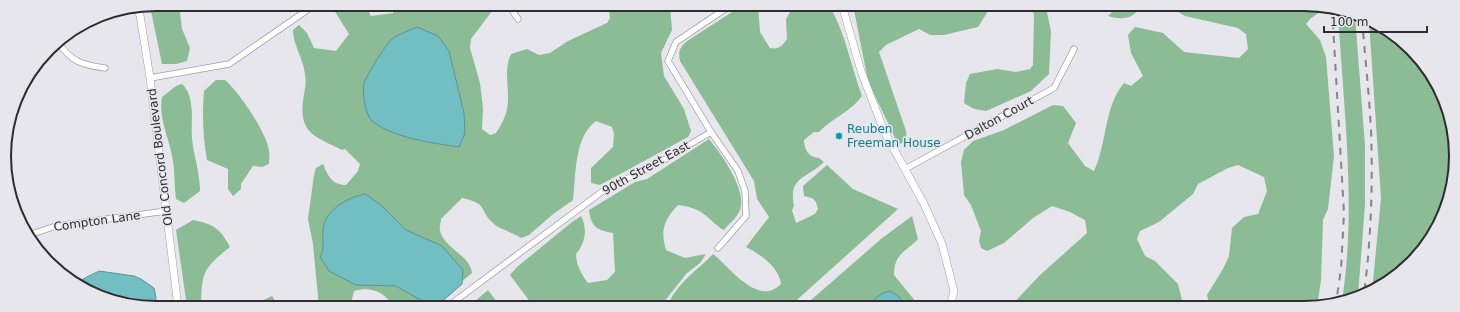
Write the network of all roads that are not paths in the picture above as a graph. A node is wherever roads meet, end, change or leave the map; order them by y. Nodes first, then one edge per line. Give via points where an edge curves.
1 (306, 11) edge
2 (513, 11) edge
3 (722, 11) edge
4 (844, 11) edge
5 (139, 12) edge
6 (518, 19) dead end
7 (61, 46) edge
8 (1074, 49) dead end
9 (105, 68) dead end
10 (150, 78) junction
11 (711, 132) junction
12 (905, 169) junction
13 (166, 211) junction
14 (33, 234) edge
15 (718, 248) dead end
16 (177, 301) edge
17 (455, 301) edge
18 (951, 301) edge

1 - 10 street via 229,64
2 - 6 street
3 - 11 street via 676,42 668,60
4 - 12 street via 870,98 884,131
5 - 10 street, Old Concord Boulevard
7 - 9 street via 66,55 86,66
8 - 12 street, Dalton Court via 1054,88
10 - 13 street, Old Concord Boulevard
11 - 15 street via 738,171 745,191 746,216
11 - 17 street, 90th Street East via 603,191
12 - 18 street via 942,244 954,290
13 - 14 street, Compton Lane via 56,226
13 - 16 street, Old Concord Boulevard

